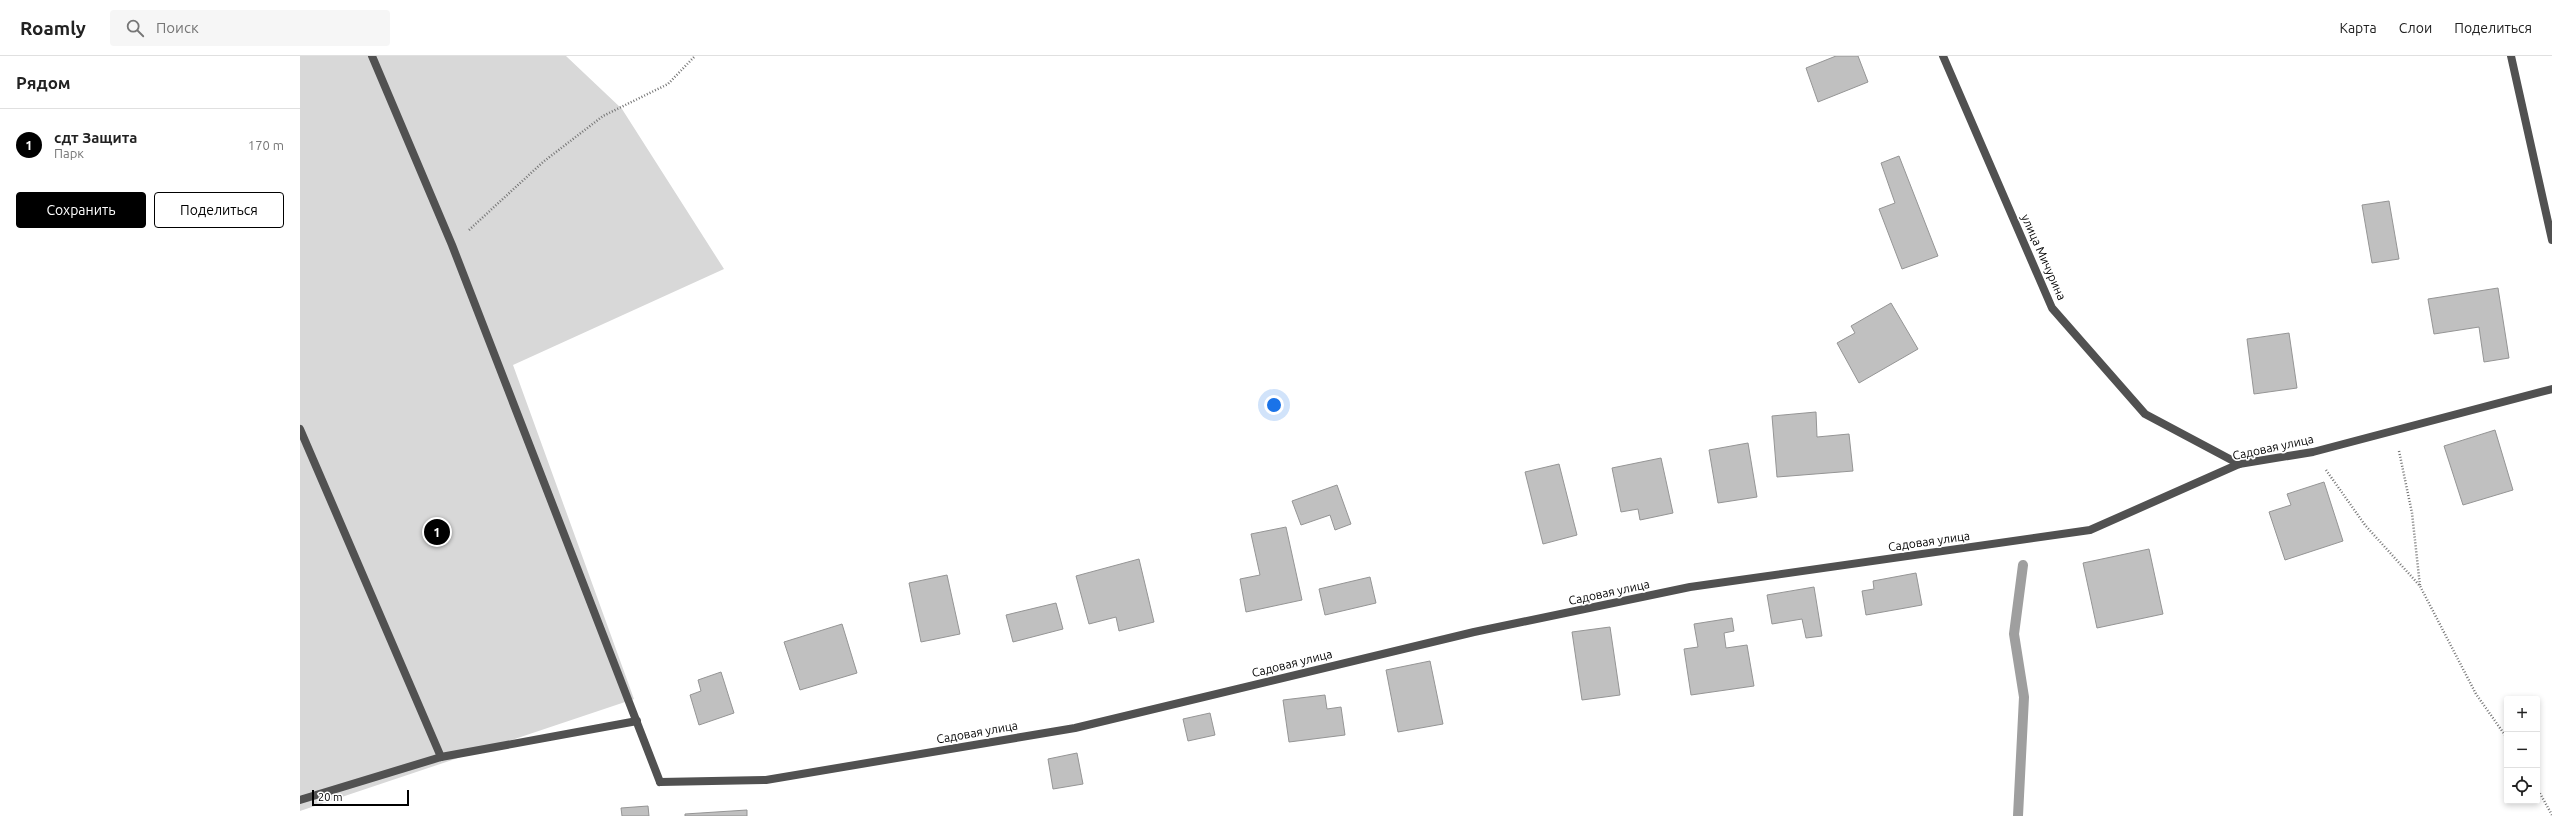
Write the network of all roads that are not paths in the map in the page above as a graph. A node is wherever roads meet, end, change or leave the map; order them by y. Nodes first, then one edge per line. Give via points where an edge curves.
1 (372, 56) edge
2 (1943, 56) edge
3 (2510, 56) edge
4 (2552, 240) edge
5 (2552, 389) edge
6 (300, 429) edge
7 (2239, 464) junction
8 (637, 721) junction
9 (441, 757) junction
10 (300, 800) edge

1 - 8 street via 452,245
2 - 7 street, улица Мичурина via 2052,308 2145,414
3 - 4 street
5 - 7 street, Садовая улица via 2313,452
6 - 9 street
7 - 8 street, Садовая улица via 2090,530 1690,587 1474,632 1075,728 766,780 660,782
8 - 9 street
9 - 10 street

